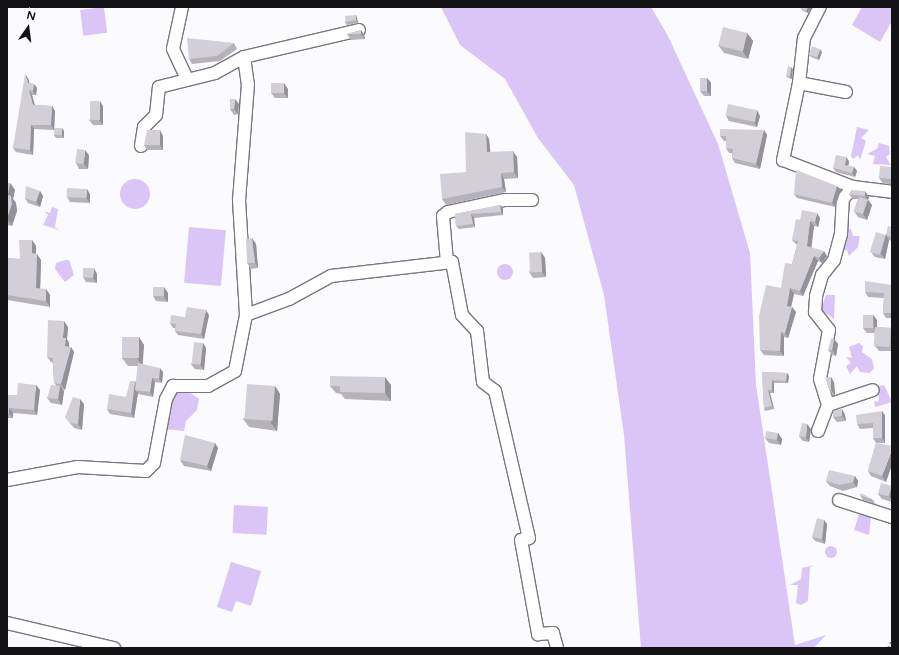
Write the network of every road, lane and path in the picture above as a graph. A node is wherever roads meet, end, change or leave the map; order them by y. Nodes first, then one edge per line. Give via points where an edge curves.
1 (182, 7) edge
2 (820, 7) edge
3 (359, 30) edge
4 (244, 58) junction
5 (188, 79) junction
6 (799, 83) junction
7 (846, 92) dead end
8 (141, 146) dead end
9 (853, 187) junction
10 (892, 192) edge
11 (532, 200) dead end
12 (447, 262) junction
13 (246, 315) junction
14 (873, 390) dead end
15 (828, 406) junction
16 (818, 431) dead end
17 (7, 480) edge
18 (839, 500) dead end
19 (892, 517) edge
20 (7, 623) edge
21 (892, 639) edge
22 (114, 648) edge
23 (557, 648) edge
24 (888, 648) edge

1 - 5 street via 173,49
2 - 6 street via 804,38
3 - 4 street
4 - 5 street via 215,73
4 - 13 street via 248,84 239,200
5 - 8 street via 159,87 156,115 144,127
6 - 7 street
6 - 9 street via 783,160
9 - 10 street
9 - 15 street via 843,199 841,234 834,260 822,275 816,296 815,312 829,330 820,379
11 - 12 street via 504,200 448,212 443,216
12 - 13 street via 331,276 290,299
12 - 23 street via 452,262 462,315 477,331 483,382 495,392 529,538 521,540 538,634 553,633
13 - 17 street via 235,371 208,386 173,386 166,399 154,464 146,471 78,467
14 - 15 street
15 - 16 street
18 - 19 street
20 - 22 street
21 - 24 path

